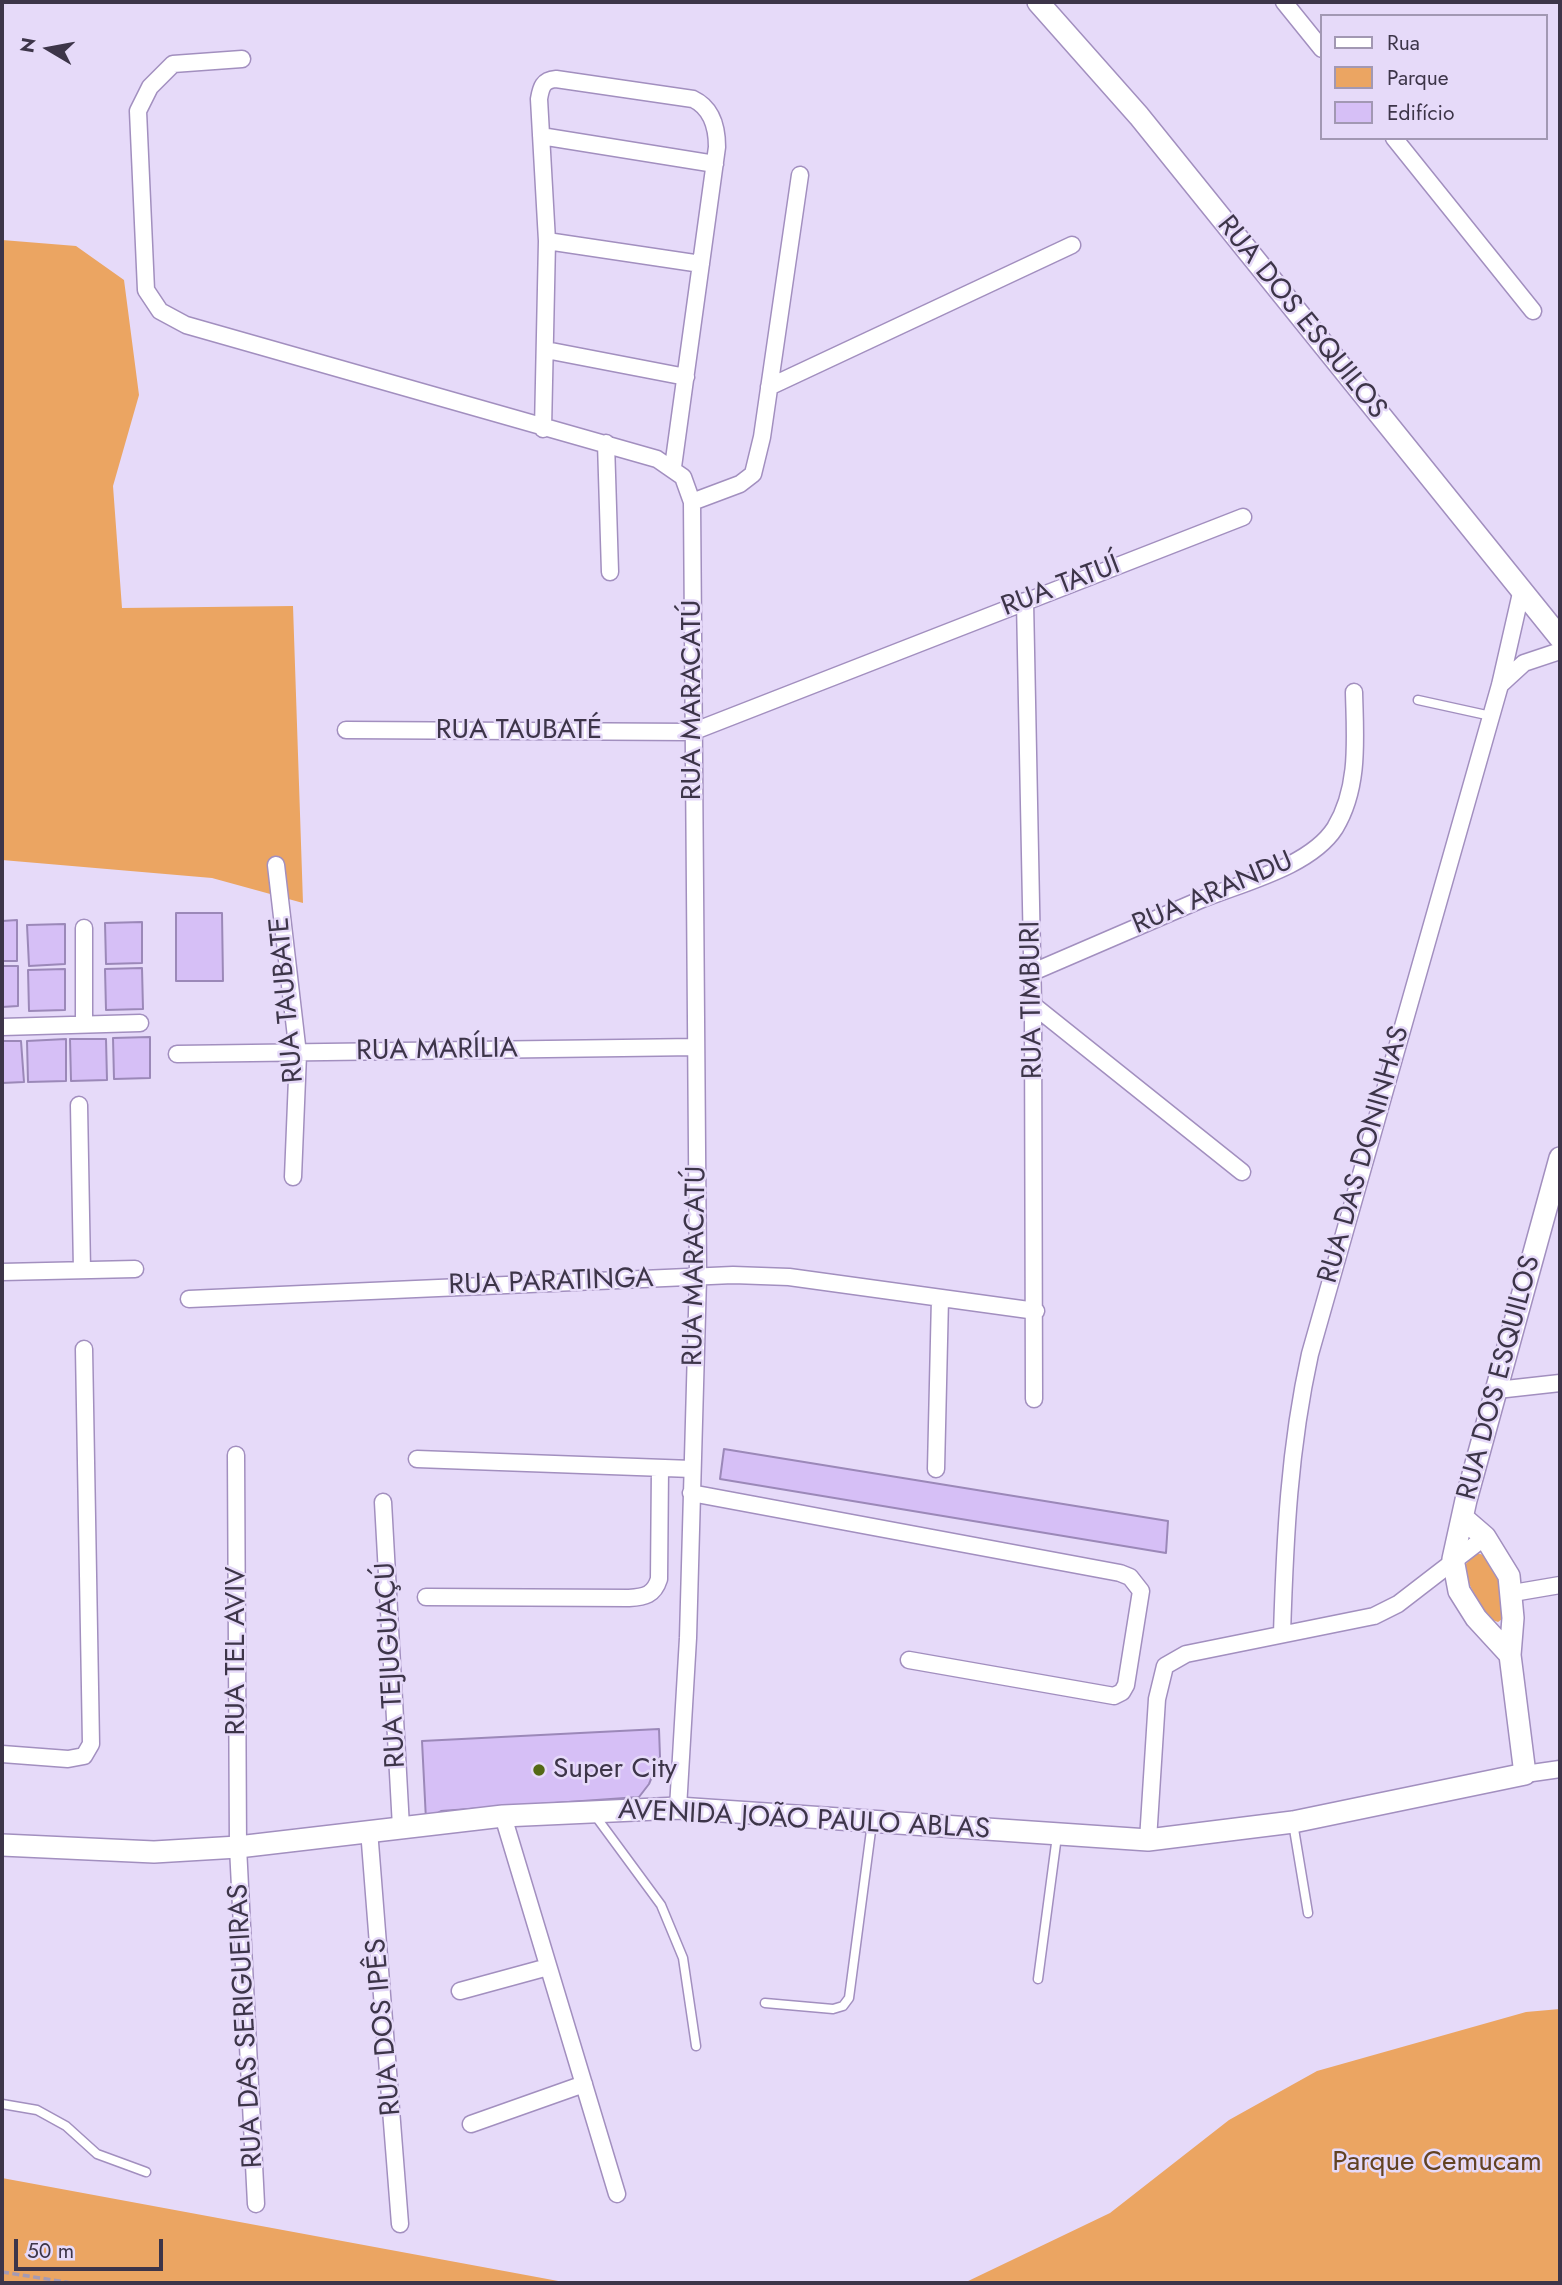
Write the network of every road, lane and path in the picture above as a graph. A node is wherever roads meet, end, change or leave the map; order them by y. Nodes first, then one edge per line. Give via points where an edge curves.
1 (1038, 2) edge
2 (1284, 2) edge
3 (1320, 47) edge
4 (242, 59) dead end
5 (541, 136) junction
6 (1396, 140) edge
7 (715, 164) junction
8 (800, 175) dead end
9 (547, 241) junction
10 (1072, 245) dead end
11 (701, 264) junction
12 (1533, 311) dead end
13 (546, 351) junction
14 (685, 377) junction
15 (769, 387) junction
16 (543, 429) junction
17 (606, 443) junction
18 (673, 467) junction
19 (692, 502) junction
20 (1243, 516) dead end
21 (610, 572) dead end
22 (1521, 593) junction
23 (1025, 601) junction
24 (1560, 638) edge
25 (1560, 650) edge
26 (1500, 685) junction
27 (1354, 692) dead end
28 (1418, 700) dead end
29 (1491, 716) junction
30 (345, 730) dead end
31 (692, 732) junction
32 (276, 865) dead end
33 (84, 928) dead end
34 (1033, 972) junction
35 (1033, 1005) junction
36 (140, 1023) dead end
37 (84, 1024) junction
38 (2, 1027) edge
39 (696, 1047) junction
40 (177, 1054) dead end
41 (298, 1054) junction
42 (79, 1105) dead end
43 (1560, 1158) edge
44 (1242, 1172) dead end
45 (293, 1177) dead end
46 (1554, 1207) edge
47 (135, 1269) dead end
48 (82, 1270) junction
49 (2, 1272) edge
50 (698, 1277) junction
51 (940, 1297) junction
52 (190, 1299) dead end
53 (1036, 1311) junction
54 (84, 1349) dead end
55 (1560, 1382) edge
56 (1497, 1390) junction
57 (1034, 1399) dead end
58 (236, 1455) dead end
59 (417, 1459) dead end
60 (660, 1468) junction
61 (692, 1469) junction
62 (936, 1469) dead end
63 (691, 1493) junction
64 (383, 1502) dead end
65 (1463, 1518) junction
66 (1485, 1537) junction
67 (1453, 1559) junction
68 (1560, 1585) edge
69 (1513, 1593) junction
70 (426, 1597) dead end
71 (1282, 1634) junction
72 (1510, 1655) junction
73 (909, 1660) dead end
74 (2, 1754) edge
75 (1560, 1769) edge
76 (1525, 1774) junction
77 (678, 1808) junction
78 (591, 1811) junction
79 (503, 1816) junction
80 (1293, 1822) junction
81 (872, 1823) junction
82 (401, 1827) junction
83 (369, 1830) junction
84 (1057, 1836) junction
85 (1148, 1840) junction
86 (2, 1845) edge
87 (237, 1847) junction
88 (1308, 1913) dead end
89 (548, 1967) junction
90 (1038, 1979) dead end
91 (460, 1991) dead end
92 (765, 2003) dead end
93 (696, 2046) dead end
94 (584, 2084) junction
95 (2, 2104) edge
96 (471, 2124) dead end
97 (146, 2172) dead end
98 (617, 2194) dead end
99 (256, 2204) dead end
100 (400, 2224) dead end
101 (2, 2272) edge
102 (72, 2283) edge

1 - 22 street, RUA DOS ESQUILOS via 1139,116
2 - 3 street
4 - 16 street via 173,64 150,87 138,111 145,277 151,302 186,326
5 - 7 street
5 - 7 street via 539,99 548,80 694,99 708,110 717,134
5 - 9 street
6 - 12 street
7 - 11 street
8 - 15 street
9 - 11 street
9 - 13 street
10 - 15 street
11 - 14 street
13 - 14 street
13 - 16 street
14 - 18 street
15 - 19 street via 752,474 740,484
16 - 17 street
17 - 18 street
17 - 21 street
18 - 19 street, RUA MARACATÚ
19 - 31 street, RUA MARACATÚ
20 - 23 street, RUA TATUÍ
22 - 24 street, RUA DOS ESQUILOS
22 - 26 street, RUA DAS DONINHAS
23 - 31 street, RUA TATUÍ
23 - 34 street, RUA TIMBURI
25 - 26 street via 1524,663
26 - 29 street, RUA DAS DONINHAS
27 - 34 street, RUA ARANDU via 1355,764 1346,805 1334,830 1311,851 1269,875
28 - 29 lane
29 - 71 street, RUA DAS DONINHAS via 1310,1354 1287,1499
30 - 31 street, RUA TAUBATÉ
31 - 39 street, RUA MARACATÚ
32 - 41 street, RUA TAUBATE
33 - 37 street
34 - 35 street, RUA TIMBURI
35 - 44 street
35 - 53 street, RUA TIMBURI
36 - 37 street
37 - 38 street
39 - 41 street, RUA MARÍLIA
39 - 50 street, RUA MARACATÚ
40 - 41 street, RUA MARÍLIA
41 - 45 street, RUA TAUBATE
42 - 48 street
43 - 46 street, RUA DOS ESQUILOS
46 - 56 street, RUA DOS ESQUILOS
47 - 48 street
48 - 49 street
50 - 51 street, RUA PARATINGA via 789,1277
50 - 52 street, RUA PARATINGA
50 - 61 street, RUA MARACATÚ
51 - 53 street, RUA PARATINGA
51 - 62 street
53 - 57 street, RUA TIMBURI
54 - 74 street via 91,1744 84,1756 68,1759
55 - 56 street
56 - 65 street, RUA DOS ESQUILOS
58 - 87 street, RUA TEL AVIV
59 - 60 street
60 - 61 street
60 - 70 street via 659,1579 650,1595
61 - 63 street, RUA MARACATÚ
63 - 73 street via 1120,1573 1141,1591 1126,1685 1114,1696
63 - 77 street, RUA MARACATÚ
64 - 82 street, RUA TEJUGUAÇÚ
65 - 66 street, RUA DOS ESQUILOS
65 - 67 street, RUA DOS ESQUILOS
66 - 67 street
66 - 69 street, RUA DOS ESQUILOS via 1502,1562
67 - 71 street via 1398,1604 1374,1616
67 - 72 street, RUA DOS ESQUILOS via 1459,1591 1476,1618
68 - 69 street
69 - 72 street, RUA DOS ESQUILOS
71 - 85 street via 1186,1654 1165,1666 1157,1699
72 - 76 street, RUA DOS ESQUILOS
75 - 76 street, AVENIDA JOÃO PAULO ABLAS
76 - 80 street, AVENIDA JOÃO PAULO ABLAS
77 - 78 street, AVENIDA JOÃO PAULO ABLAS
77 - 81 street, AVENIDA JOÃO PAULO ABLAS
78 - 79 street, AVENIDA JOÃO PAULO ABLAS
78 - 93 lane via 661,1905 683,1958
79 - 82 street, AVENIDA JOÃO PAULO ABLAS
79 - 89 street
80 - 85 street, AVENIDA JOÃO PAULO ABLAS
80 - 88 lane
81 - 84 street, AVENIDA JOÃO PAULO ABLAS
81 - 92 lane via 849,1998 833,2009
82 - 83 street, AVENIDA JOÃO PAULO ABLAS
83 - 87 street, AVENIDA JOÃO PAULO ABLAS
83 - 100 street, RUA DOS IPÊS
84 - 85 street, AVENIDA JOÃO PAULO ABLAS
84 - 90 lane
86 - 87 street, AVENIDA JOÃO PAULO ABLAS via 154,1852
87 - 99 street, RUA DAS SERIGUEIRAS
89 - 91 street
89 - 94 street
94 - 96 street
94 - 98 street
95 - 97 lane via 37,2110 66,2126 97,2154
101 - 102 path

